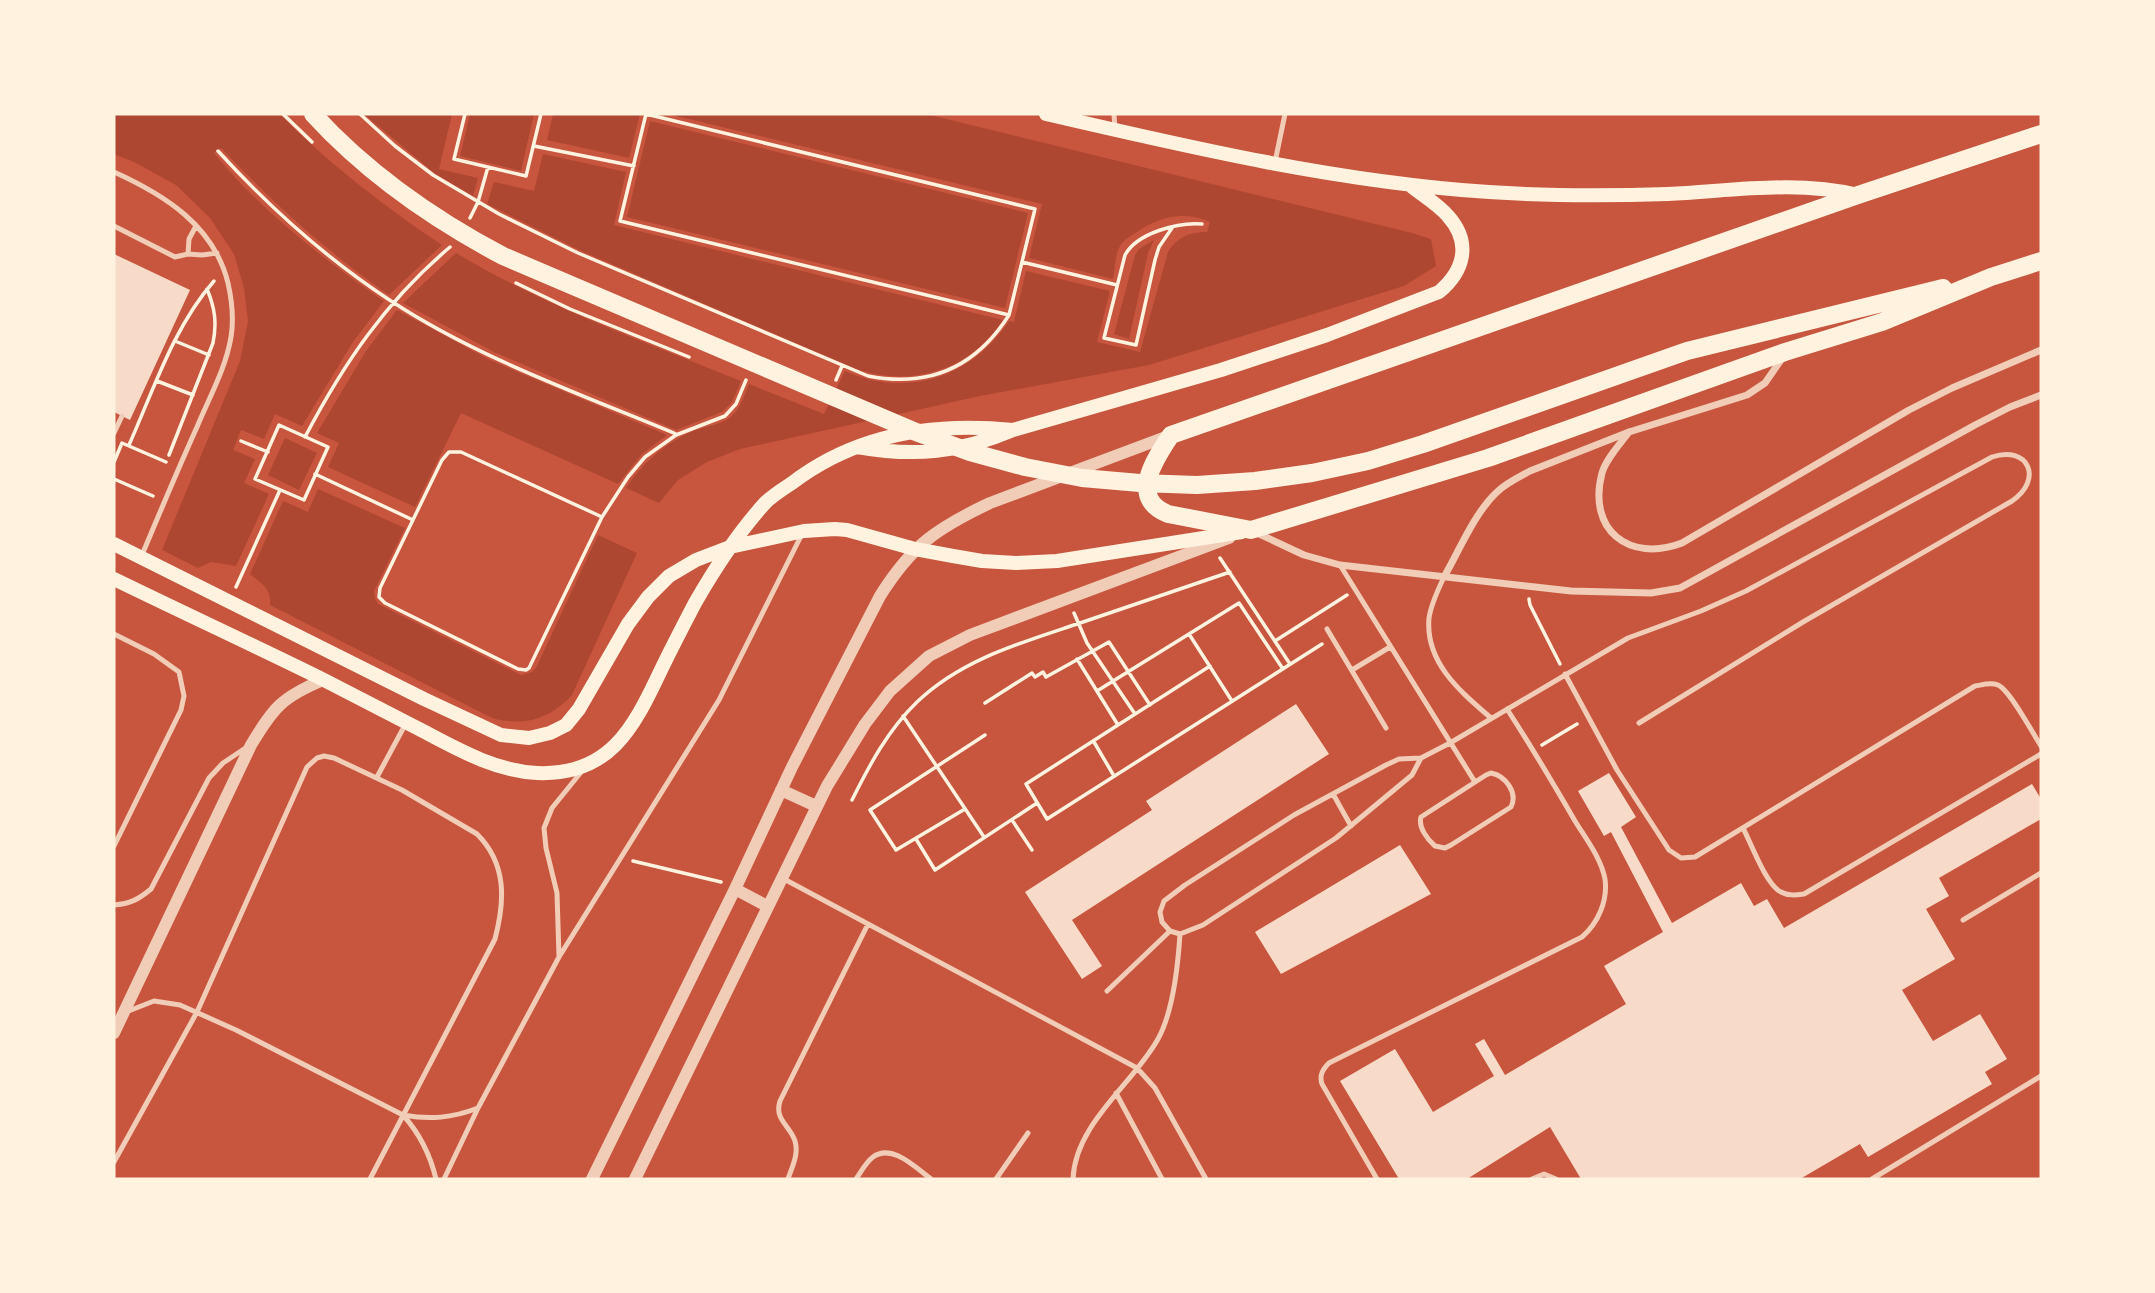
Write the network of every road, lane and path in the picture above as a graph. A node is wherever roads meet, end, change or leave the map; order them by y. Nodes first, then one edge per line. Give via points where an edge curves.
1 (313, 114) edge
2 (360, 114) edge
3 (465, 114) edge
4 (541, 114) edge
5 (1114, 114) edge
6 (1285, 114) edge
7 (1054, 115) edge
8 (1115, 130) junction
9 (2041, 134) edge
10 (534, 146) junction
11 (218, 151) dead end
12 (1275, 164) junction
13 (634, 166) junction
14 (488, 167) junction
15 (114, 172) edge
16 (1409, 184) junction
17 (1858, 195) junction
18 (478, 202) junction
19 (1202, 224) dead end
20 (114, 226) edge
21 (196, 226) junction
22 (466, 226) dead end
23 (1172, 228) junction
24 (450, 247) dead end
25 (217, 253) junction
26 (188, 254) junction
27 (2041, 261) edge
28 (1022, 262) junction
29 (225, 269) junction
30 (1991, 277) junction
31 (1117, 285) junction
32 (207, 289) junction
33 (393, 302) junction
34 (1009, 315) junction
35 (175, 341) junction
36 (2041, 350) edge
37 (1785, 352) junction
38 (209, 355) junction
39 (746, 380) dead end
40 (157, 381) junction
41 (193, 395) junction
42 (2041, 395) edge
43 (122, 416) dead end
44 (1013, 430) junction
45 (1629, 432) junction
46 (114, 433) edge
47 (676, 435) junction
48 (1171, 435) junction
49 (305, 437) junction
50 (241, 441) dead end
51 (129, 446) junction
52 (856, 447) junction
53 (268, 452) junction
54 (114, 462) edge
55 (166, 462) junction
56 (162, 473) dead end
57 (315, 474) junction
58 (114, 479) edge
59 (280, 490) junction
60 (148, 507) dead end
61 (603, 517) junction
62 (413, 520) junction
63 (1251, 530) junction
64 (804, 531) junction
65 (114, 544) edge
66 (1212, 545) junction
67 (730, 547) junction
68 (915, 549) junction
69 (140, 557) junction
70 (1340, 565) junction
71 (1230, 572) junction
72 (1444, 577) junction
73 (114, 579) edge
74 (1528, 586) junction
75 (1355, 590) junction
76 (1068, 598) junction
77 (229, 602) junction
78 (1078, 623) junction
79 (1327, 629) dead end
80 (114, 634) edge
81 (1189, 634) junction
82 (1332, 637) junction
83 (1275, 640) junction
84 (1390, 646) junction
85 (1093, 651) junction
86 (1077, 659) junction
87 (1290, 664) junction
88 (1210, 666) junction
89 (1283, 669) junction
90 (1352, 670) junction
91 (1128, 671) junction
92 (1564, 674) junction
93 (323, 680) junction
94 (1112, 681) junction
95 (1097, 691) junction
96 (1232, 701) junction
97 (985, 703) dead end
98 (1150, 705) junction
99 (1507, 709) junction
100 (1135, 714) junction
101 (903, 716) junction
102 (1490, 718) junction
103 (1588, 718) junction
104 (406, 723) junction
105 (1639, 723) dead end
106 (1118, 725) junction
107 (1386, 727) dead end
108 (985, 735) dead end
109 (1094, 741) junction
110 (1450, 743) junction
111 (251, 745) junction
112 (2041, 747) edge
113 (1534, 750) junction
114 (2041, 754) edge
115 (1421, 758) junction
116 (936, 766) junction
117 (585, 767) junction
118 (1114, 776) junction
119 (377, 778) junction
120 (1475, 782) junction
121 (781, 790) junction
122 (1333, 794) junction
123 (852, 800) dead end
124 (1037, 803) junction
125 (816, 806) junction
126 (965, 809) junction
127 (1012, 819) junction
128 (1352, 826) junction
129 (1743, 828) junction
130 (984, 837) junction
131 (915, 839) junction
132 (114, 845) edge
133 (1032, 850) dead end
134 (620, 858) junction
135 (2041, 873) edge
136 (781, 877) junction
137 (736, 888) junction
138 (114, 905) edge
139 (766, 906) junction
140 (1963, 920) dead end
141 (869, 924) junction
142 (1170, 931) junction
143 (1180, 934) junction
144 (559, 957) junction
145 (1107, 990) dead end
146 (197, 1012) junction
147 (124, 1013) junction
148 (114, 1034) edge
149 (1137, 1068) junction
150 (2041, 1076) edge
151 (1116, 1093) junction
152 (478, 1108) junction
153 (403, 1115) junction
154 (1028, 1133) dead end
155 (114, 1162) edge
156 (370, 1179) edge
157 (436, 1179) edge
158 (444, 1179) edge
159 (592, 1179) edge
160 (635, 1179) edge
161 (788, 1179) edge
162 (856, 1179) edge
163 (931, 1179) edge
164 (996, 1179) edge
165 (1073, 1179) edge
166 (1162, 1179) edge
167 (1206, 1179) edge
168 (1377, 1179) edge
169 (1532, 1179) edge
170 (1556, 1179) edge
171 (1872, 1179) edge

1 - 30 main road via 407,197 503,256 970,452 1082,478 1140,484 1255,481 1368,461 1687,351
2 - 18 path via 433,175
3 - 14 path via 454,159
4 - 10 path
5 - 8 lane
6 - 12 lane
7 - 8 main road
8 - 12 main road
9 - 17 main road
10 - 13 path
10 - 14 path via 526,176
11 - 33 path via 300,232
12 - 16 main road
13 - 28 path via 646,114 1035,209
13 - 34 path via 620,221
14 - 18 path
15 - 21 lane via 160,195
16 - 17 main road via 1489,192 1615,195 1787,186
16 - 44 main road via 1447,214 1462,241 1459,270 1439,292 1221,370
17 - 48 main road
18 - 22 path
18 - 34 path via 578,253 868,376 918,379 954,368 986,346
19 - 23 path
20 - 26 lane via 172,256
21 - 25 lane
21 - 26 lane
23 - 31 path via 1132,244
23 - 31 path via 1155,260 1136,345 1104,338
24 - 33 path
25 - 26 lane
25 - 29 lane
27 - 30 main road
28 - 31 path
28 - 34 path
29 - 32 path
29 - 69 lane via 232,302 232,336
30 - 37 main road via 1882,322
32 - 35 path
32 - 38 path via 215,310
33 - 47 path via 492,356
33 - 49 path via 351,358
35 - 38 path
35 - 40 path
36 - 45 street via 1909,410 1665,549 1623,542 1606,528 1600,509 1603,471
37 - 45 street via 1757,390
37 - 63 main road via 1488,458
38 - 41 path
39 - 47 path via 736,404 724,416
40 - 41 path
40 - 51 path
41 - 55 path
42 - 74 street via 1975,425 1680,588 1628,594
43 - 46 lane
44 - 52 main road via 932,428
44 - 52 main road via 988,441 935,452
45 - 72 street via 1530,471 1496,492
47 - 61 path via 645,457
48 - 63 main road via 1149,480 1152,505 1168,514
48 - 68 street via 990,503 936,532
49 - 53 path via 279,425
49 - 57 path via 328,447
50 - 53 path
51 - 54 path via 122,443
51 - 55 path
52 - 67 main road via 818,464 767,501
53 - 59 path via 256,479
55 - 56 path
57 - 59 path via 304,500
57 - 62 path
58 - 60 path via 153,496
59 - 77 path
61 - 62 path via 455,451 442,460
61 - 62 path via 532,666 526,670 381,601 380,588
63 - 66 street
63 - 68 main road via 1057,561 982,561
63 - 70 street via 1304,555
64 - 67 main road
64 - 68 main road via 847,530
64 - 134 lane via 719,701
65 - 69 main road
66 - 71 path
66 - 76 street
67 - 77 main road via 670,576 628,624 566,725 529,738 501,735
67 - 117 main road via 697,600 640,715 605,755
68 - 121 street via 880,596
69 - 77 main road
70 - 72 street
70 - 75 lane
71 - 78 path
71 - 83 path
72 - 74 street
72 - 102 lane via 1429,620 1436,659 1455,686
73 - 93 main road
74 - 92 path via 1530,606
75 - 83 path
75 - 84 lane
76 - 78 path
76 - 125 street via 970,635 929,656 890,691 864,724
78 - 85 path
78 - 101 path via 978,660 937,685
79 - 82 lane
80 - 132 lane via 179,672 184,696
81 - 88 path
81 - 89 path via 1239,603
81 - 91 path
82 - 87 path
82 - 90 lane
83 - 87 path
84 - 90 lane
84 - 110 lane
85 - 86 path
85 - 91 path via 1109,642
85 - 94 path
86 - 95 path
86 - 97 path via 1046,677 1043,672 1035,677 1032,673
87 - 89 path
88 - 96 path
88 - 98 path
89 - 96 path
90 - 107 lane
91 - 94 path
91 - 98 path
92 - 99 lane
92 - 103 lane
92 - 105 lane via 1628,638 1745,591 1992,457 2003,453 2025,462 2030,472 2023,494 1803,621
93 - 104 main road
93 - 111 street via 284,700
94 - 95 path
94 - 100 path
95 - 106 path
96 - 118 path
98 - 100 path
99 - 102 lane
99 - 113 lane
100 - 106 path
101 - 116 path
101 - 123 path via 883,742
102 - 110 lane
103 - 113 path
103 - 129 lane via 1675,855 1695,857
104 - 117 main road via 500,767 534,773
104 - 119 lane
106 - 109 path
108 - 116 path
109 - 118 path
109 - 124 path via 1026,784
110 - 115 lane
110 - 120 lane
111 - 138 lane via 209,778 151,889 139,900
111 - 147 street
112 - 129 lane via 2007,693 1998,685 1975,686
113 - 168 lane via 1599,862 1605,880 1600,915 1582,937 1329,1063 1321,1073 1322,1084
114 - 129 lane via 1804,894 1781,893 1772,884
115 - 122 lane via 1399,759
115 - 128 lane via 1412,775
116 - 126 path
116 - 131 path via 870,810 896,850
117 - 144 lane via 552,808 544,828 557,892
118 - 124 path via 1047,819
119 - 146 lane via 334,758 324,756 311,762
119 - 153 lane via 477,834 494,857 503,900 495,939
120 - 120 lane via 1491,773 1500,775 1513,794 1511,807 1446,848 1435,846 1421,828 1421,817
121 - 125 street
121 - 137 street
122 - 128 lane
122 - 142 lane via 1164,901 1160,912
124 - 127 path
125 - 136 street
126 - 130 path
126 - 131 path
127 - 130 path
127 - 133 path
128 - 143 lane via 1203,925
130 - 131 path via 935,870
134 - 137 path
134 - 144 lane
135 - 140 lane
136 - 139 street
136 - 141 lane
137 - 139 street
137 - 159 street
139 - 160 street
141 - 149 lane
141 - 161 lane via 780,1101 779,1115 797,1149
142 - 143 lane
142 - 145 lane
143 - 149 lane via 1164,1024
144 - 152 lane
146 - 147 lane via 154,1001
146 - 153 lane
146 - 155 lane
147 - 148 street
149 - 151 lane
149 - 167 lane via 1155,1088
150 - 171 lane
151 - 165 lane via 1081,1145
151 - 166 lane
152 - 153 lane via 436,1119
152 - 158 lane
153 - 156 lane
153 - 157 lane via 424,1145
154 - 164 lane
162 - 163 lane via 875,1155 887,1152
169 - 170 lane via 1544,1174

